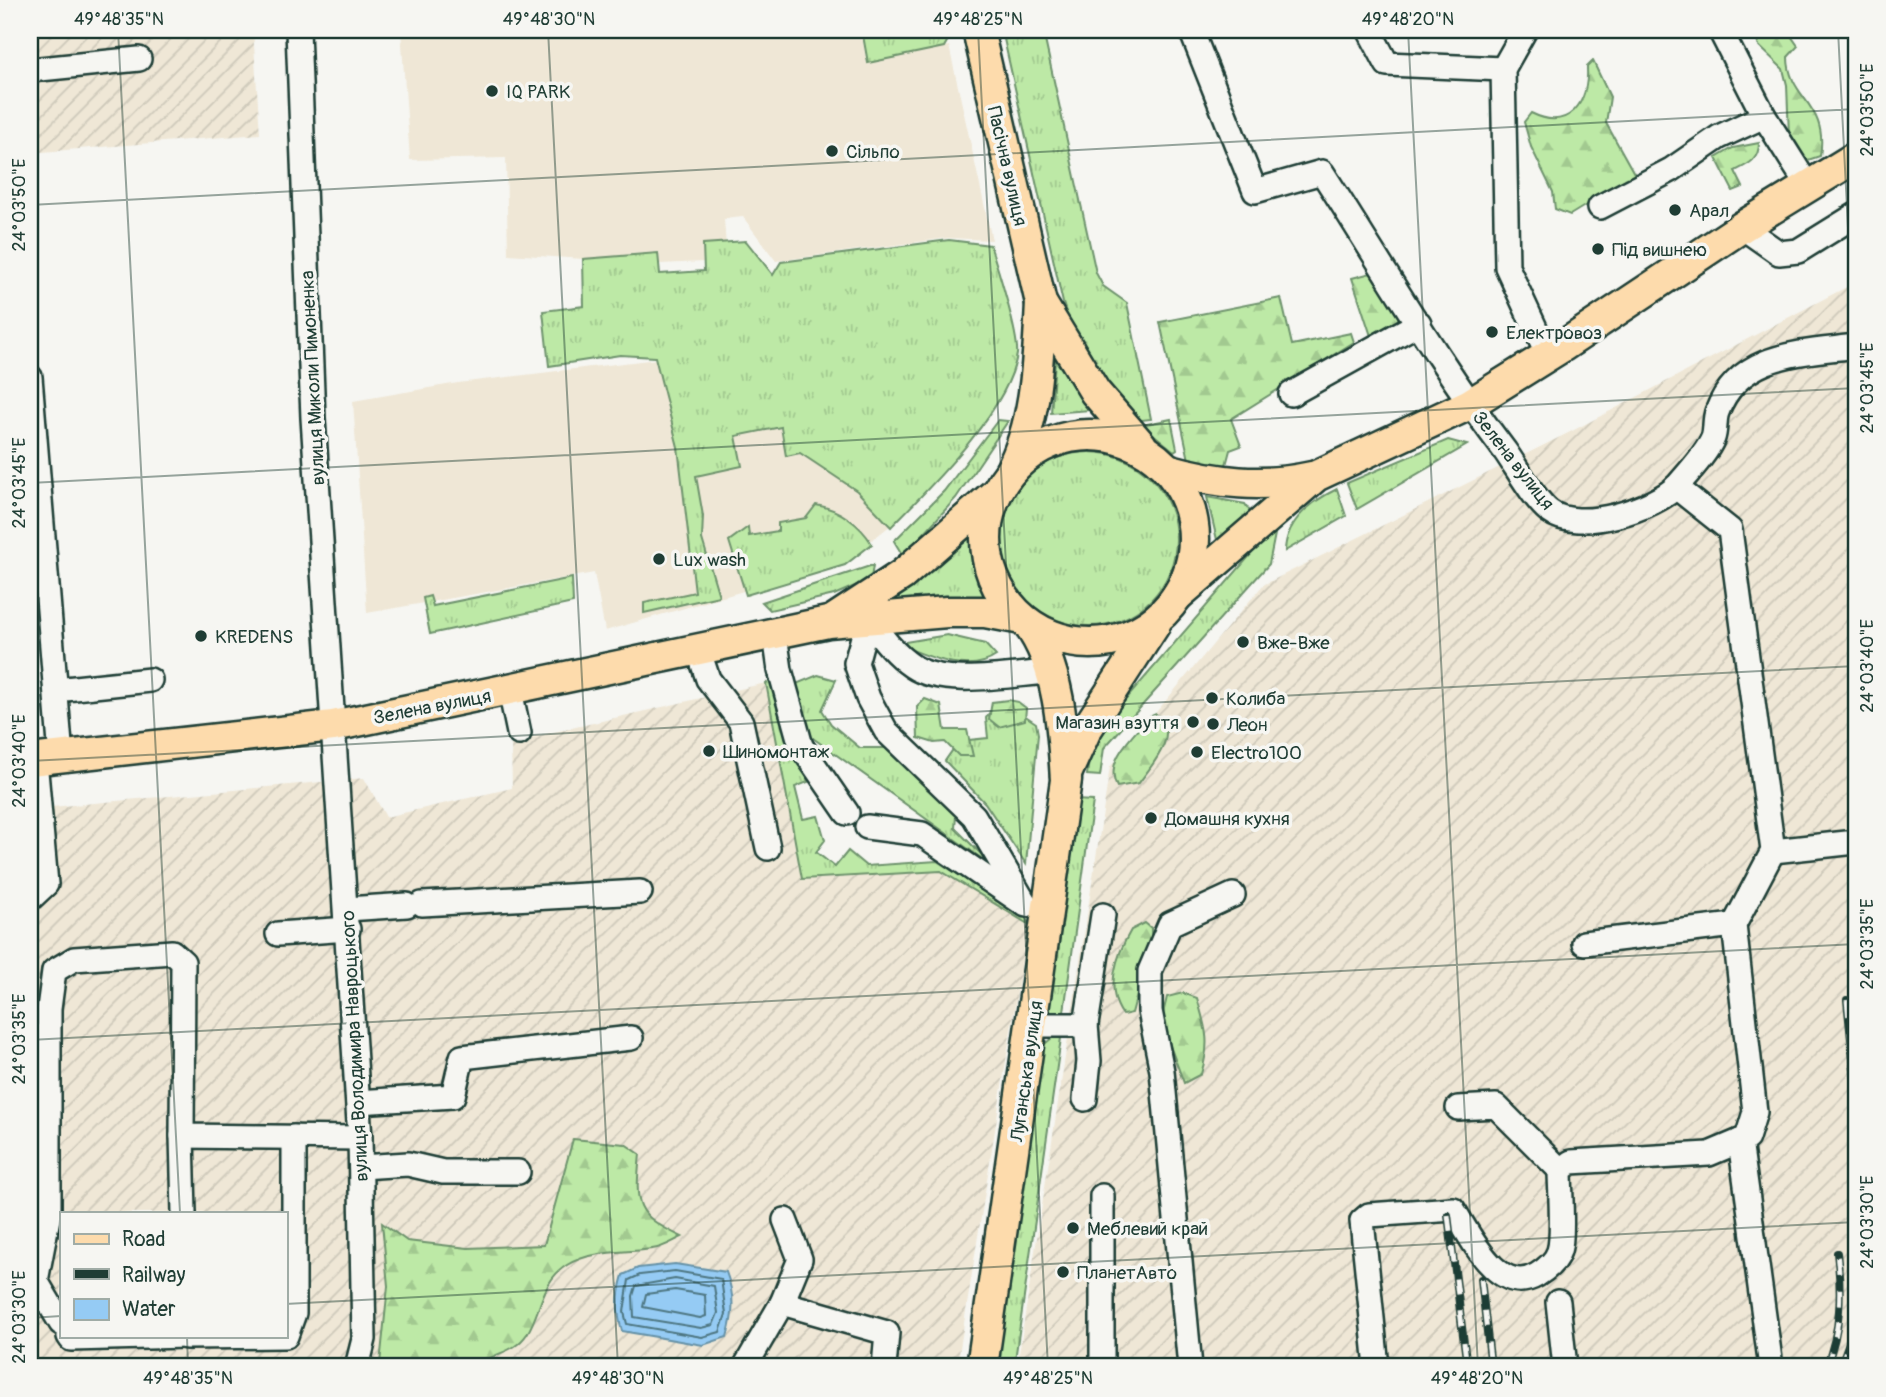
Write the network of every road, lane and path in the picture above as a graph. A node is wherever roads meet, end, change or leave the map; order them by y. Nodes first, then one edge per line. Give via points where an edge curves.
1 (298, 30) edge
2 (978, 30) edge
3 (1191, 30) edge
4 (1369, 30) edge
5 (1525, 30) edge
6 (1720, 30) edge
7 (139, 59) dead end
8 (1503, 69) junction
9 (30, 70) edge
10 (1764, 116) junction
11 (1855, 162) edge
12 (1808, 186) junction
13 (1600, 207) dead end
14 (1856, 215) edge
15 (1742, 227) junction
16 (1041, 303) junction
17 (1419, 323) junction
18 (1856, 346) edge
19 (1548, 356) junction
20 (30, 377) edge
21 (1291, 394) dead end
22 (1470, 404) junction
23 (1143, 448) junction
24 (1167, 469) junction
25 (1316, 476) junction
26 (1004, 482) junction
27 (1676, 486) junction
28 (1168, 607) junction
29 (868, 619) junction
30 (1025, 621) junction
31 (828, 622) junction
32 (775, 635) junction
33 (699, 652) junction
34 (1050, 671) junction
35 (150, 680) dead end
36 (56, 690) junction
37 (510, 690) junction
38 (334, 726) junction
39 (519, 733) dead end
40 (42, 759) edge
41 (1066, 774) junction
42 (847, 813) dead end
43 (867, 827) dead end
44 (1856, 842) edge
45 (768, 848) dead end
46 (1773, 851) junction
47 (640, 892) dead end
48 (1233, 895) dead end
49 (30, 899) edge
50 (1037, 912) junction
51 (1103, 915) dead end
52 (347, 919) junction
53 (1734, 926) junction
54 (278, 934) dead end
55 (1584, 943) dead end
56 (1033, 1025) junction
57 (1086, 1025) junction
58 (631, 1038) dead end
59 (1085, 1100) dead end
60 (358, 1102) junction
61 (1458, 1108) dead end
62 (182, 1136) junction
63 (294, 1137) junction
64 (360, 1138) junction
65 (1740, 1142) junction
66 (361, 1167) junction
67 (1560, 1170) junction
68 (518, 1172) dead end
69 (1102, 1196) dead end
70 (184, 1212) edge
71 (785, 1220) dead end
72 (33, 1281) edge
73 (1558, 1302) dead end
74 (782, 1303) junction
75 (60, 1322) edge
76 (287, 1333) edge
77 (70, 1338) edge
78 (109, 1338) edge
79 (358, 1367) edge
80 (745, 1367) edge
81 (884, 1367) edge
82 (982, 1367) edge
83 (1102, 1367) edge
84 (1190, 1367) edge
85 (1377, 1367) edge
86 (1565, 1367) edge
87 (1771, 1367) edge

1 - 38 street, вулиця Миколи Пимоненка via 313,418
2 - 16 main road, Пасічна вулиця
3 - 17 street, Зелена вулиця via 1255,191 1322,172
4 - 8 street via 1387,64
5 - 8 street
6 - 10 street
7 - 9 street
8 - 19 street via 1507,267
10 - 12 street
10 - 13 street
11 - 12 main road, Зелена вулиця
12 - 15 main road, Зелена вулиця
14 - 15 street via 1798,251 1779,253
15 - 19 main road, Зелена вулиця
16 - 23 main road, Пасічна вулиця via 1095,392
16 - 26 main road, Пасічна вулиця via 1032,404 1020,454
17 - 21 street
17 - 22 street, Зелена вулиця
18 - 27 street, Зелена вулиця via 1776,356 1751,368 1731,387 1717,412 1712,440
19 - 22 main road, Зелена вулиця
20 - 36 street
22 - 25 main road, Зелена вулиця
22 - 27 street, Зелена вулиця via 1550,511 1583,521 1619,515
23 - 24 main road
23 - 26 main road via 1109,436 1075,437 1042,448
24 - 25 main road, Зелена вулиця via 1251,484
24 - 28 main road via 1187,502 1192,534 1189,564
25 - 28 main road, Зелена вулиця
26 - 30 main road via 988,523 988,554 1003,596
26 - 31 main road, Зелена вулиця via 902,575
27 - 46 street via 1730,530
28 - 30 main road via 1137,632 1099,643 1065,641
28 - 41 main road, Луганська вулиця via 1092,719
29 - 30 main road, Зелена вулиця via 985,612
29 - 31 main road, Зелена вулиця
29 - 34 street via 892,649 931,675 953,678
29 - 50 street via 856,663 886,731 974,816
30 - 34 main road, Луганська вулиця via 1039,638
31 - 32 main road, Зелена вулиця
32 - 33 main road, Зелена вулиця
32 - 42 street via 801,746
33 - 37 main road, Зелена вулиця
33 - 45 street via 708,679 741,722
34 - 41 main road, Луганська вулиця
35 - 36 street
36 - 40 street
37 - 38 main road, Зелена вулиця
37 - 39 street
38 - 40 main road, Зелена вулиця
38 - 52 street, вулиця Володимира Навроцького
40 - 49 street via 46,884
41 - 50 main road, Луганська вулиця
43 - 50 street via 922,834
44 - 46 street
46 - 53 street
47 - 52 street via 414,904
48 - 84 street via 1170,924 1150,971 1150,1011 1163,1083
50 - 56 main road, Луганська вулиця
51 - 57 street
52 - 54 street
52 - 60 street, вулиця Володимира Навроцького
53 - 55 street
53 - 65 street via 1755,1112 1747,1138
56 - 57 street
56 - 82 main road, Луганська вулиця
57 - 59 street
58 - 60 street via 462,1058 453,1096
60 - 64 street, вулиця Володимира Навроцького
61 - 67 street via 1496,1106
62 - 63 street
62 - 70 street
62 - 72 street via 183,962 172,952 74,959 54,971 49,1009 49,1213
63 - 64 street
63 - 76 street via 294,1313
64 - 66 street, вулиця Володимира Навроцького
65 - 67 street via 1709,1154 1571,1162
65 - 87 street
66 - 68 street via 408,1164 443,1172
66 - 79 street, вулиця Володимира Навроцького via 364,1339
67 - 85 street via 1559,1252 1546,1269 1527,1280 1507,1277 1489,1265 1453,1209 1370,1215 1362,1221
69 - 83 street
71 - 74 street via 800,1259
72 - 75 street
73 - 86 street
74 - 80 street
74 - 81 street via 887,1333
77 - 78 street

